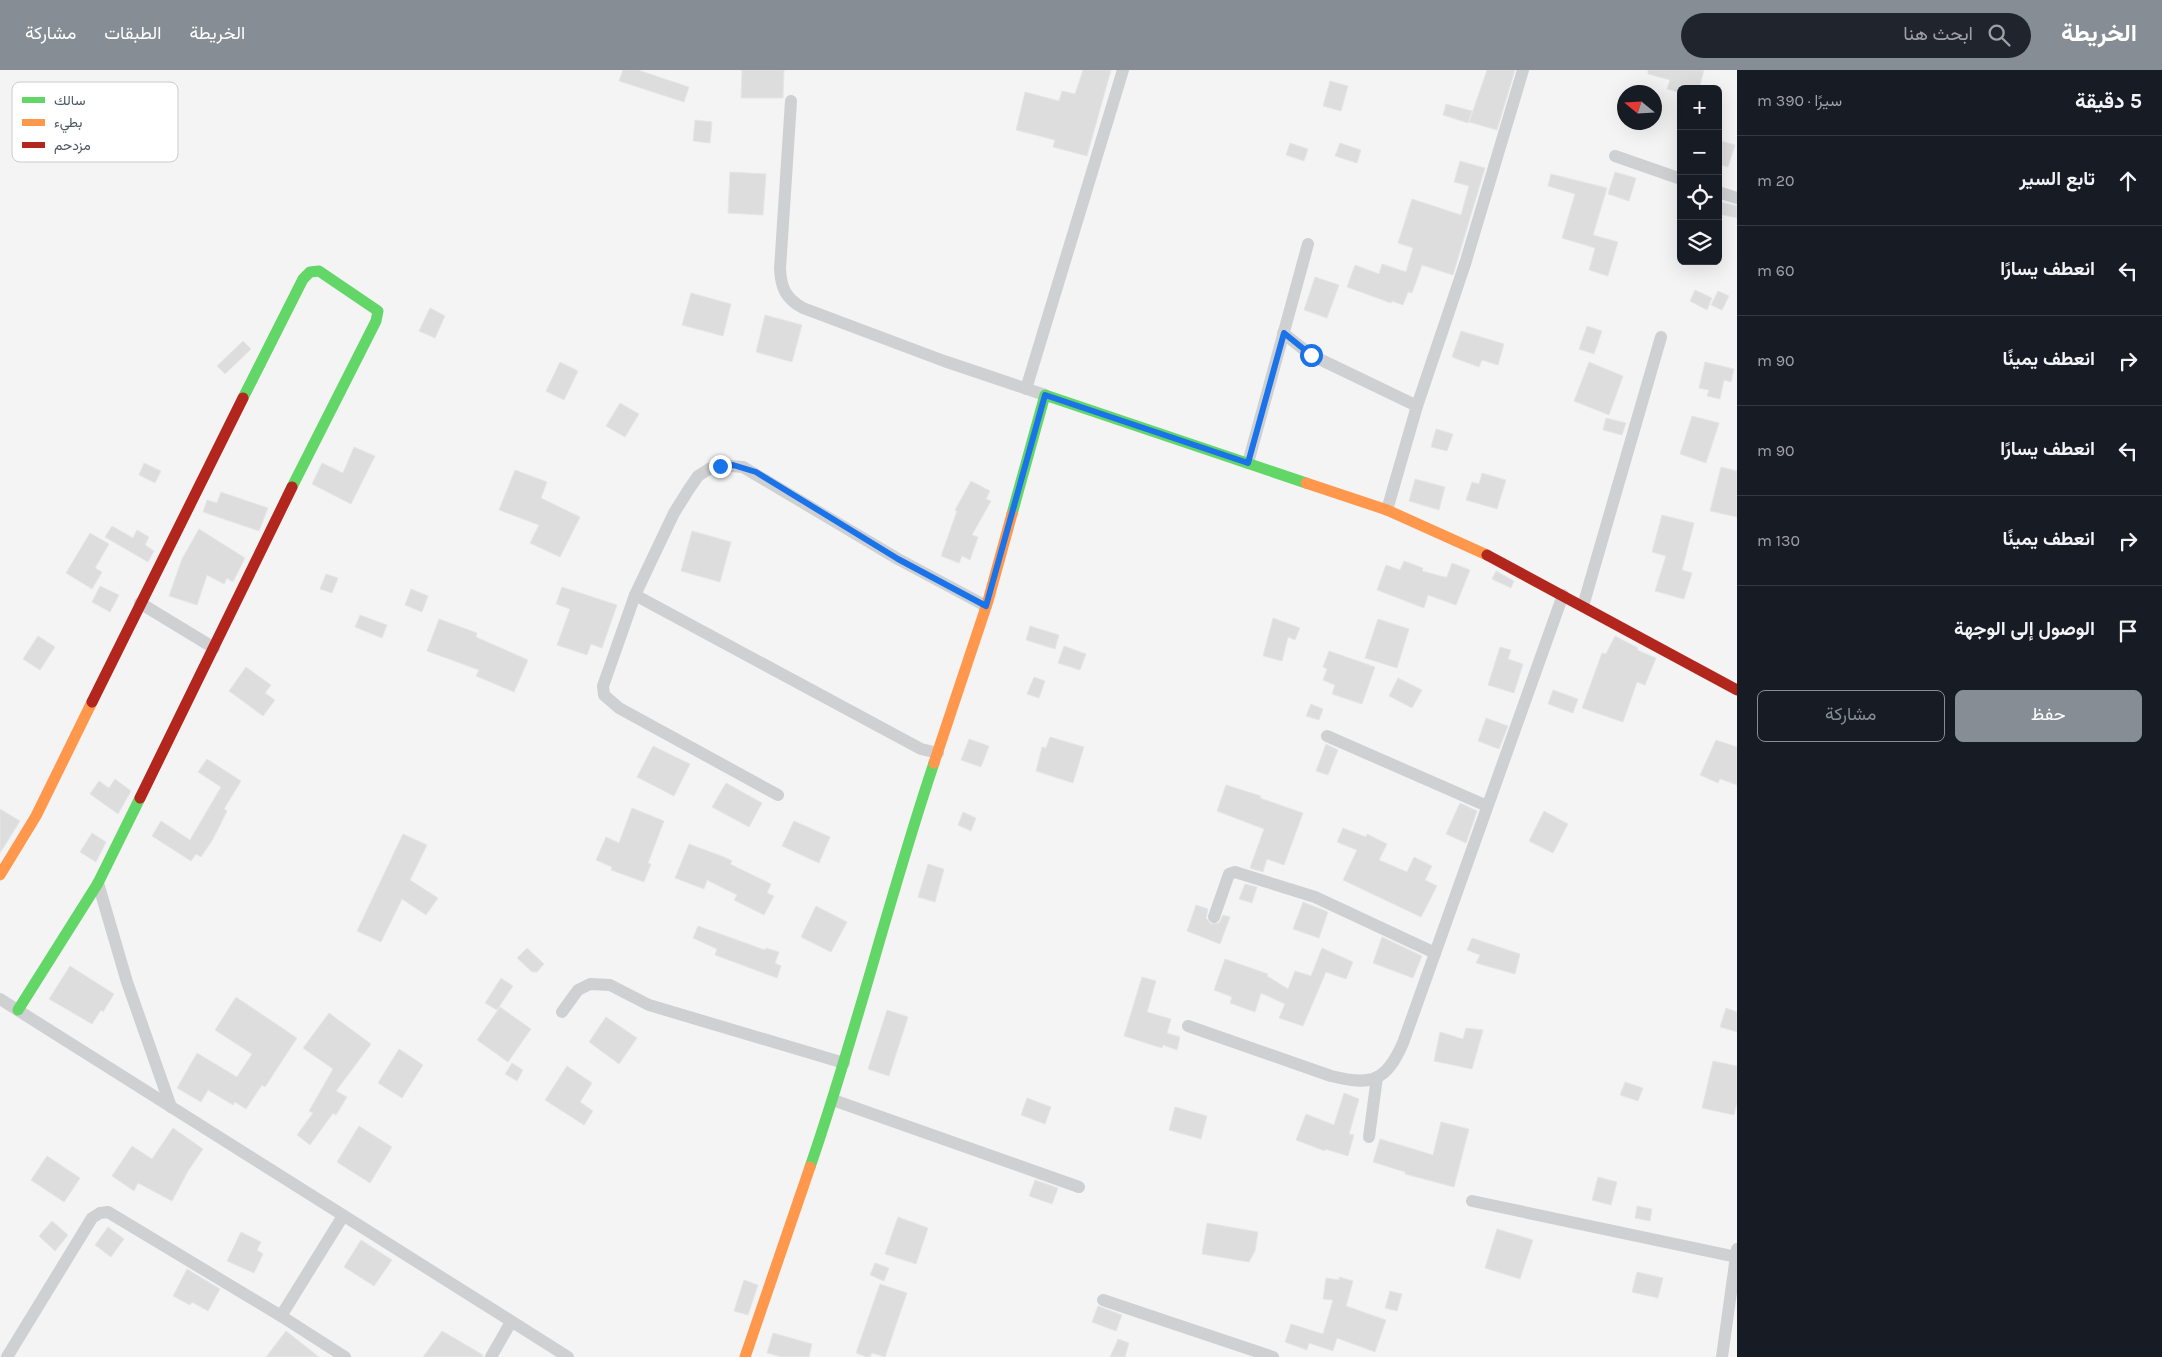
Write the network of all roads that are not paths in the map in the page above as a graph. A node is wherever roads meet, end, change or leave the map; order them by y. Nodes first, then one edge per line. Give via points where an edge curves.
1 (1123, 70) edge
2 (1523, 70) edge
3 (791, 101) dead end
4 (1615, 156) dead end
5 (1677, 178) edge
6 (1722, 193) edge
7 (1737, 198) edge
8 (1308, 244) dead end
9 (1284, 333) junction
10 (1661, 337) dead end
11 (1026, 388) junction
12 (1045, 395) junction
13 (1417, 406) junction
14 (1248, 463) junction
15 (1387, 510) junction
16 (635, 595) junction
17 (1563, 595) junction
18 (140, 603) junction
19 (986, 606) junction
20 (1583, 606) junction
21 (214, 648) junction
22 (1737, 690) edge
23 (1327, 736) dead end
24 (938, 754) junction
25 (778, 795) dead end
26 (1487, 806) junction
27 (0, 875) edge
28 (98, 883) junction
29 (1214, 917) dead end
30 (1435, 953) junction
31 (0, 999) edge
32 (18, 1010) junction
33 (562, 1012) dead end
34 (1188, 1026) dead end
35 (844, 1063) junction
36 (1377, 1077) junction
37 (833, 1100) junction
38 (171, 1107) junction
39 (1368, 1137) dead end
40 (1079, 1187) dead end
41 (1472, 1201) dead end
42 (343, 1216) junction
43 (1736, 1253) edge
44 (1103, 1300) dead end
45 (281, 1316) junction
46 (511, 1322) junction
47 (7, 1357) edge
48 (345, 1357) edge
49 (491, 1357) edge
50 (568, 1357) edge
51 (745, 1357) edge
52 (1273, 1357) edge
53 (1722, 1357) edge

1 - 11 street
2 - 13 street via 1465,264
3 - 11 street via 780,269 781,283 789,299 812,311 944,361
4 - 5 street
6 - 7 street
8 - 9 street
9 - 13 street via 1311,355
9 - 14 street
10 - 20 street
11 - 12 street
12 - 14 street
12 - 19 street
13 - 15 street
14 - 15 street
15 - 17 street via 1475,548
16 - 19 street via 674,513 698,476 714,467 733,465 756,472 898,559
16 - 24 street via 922,749
16 - 25 street via 603,686 604,695 619,708
17 - 20 street
17 - 26 street
18 - 21 street
18 - 21 street via 303,279 313,270 319,271 374,306 378,311 376,321
18 - 27 street via 36,816
19 - 24 street
20 - 22 street
21 - 28 street
23 - 26 street
24 - 35 street via 918,811
26 - 30 street
28 - 32 street
28 - 38 street via 127,982
29 - 30 street via 1229,874 1235,872 1315,897
30 - 36 street via 1397,1057 1387,1071
31 - 32 street
32 - 38 street
33 - 35 street via 578,990 590,984 610,985 649,1005
34 - 36 street via 1331,1076 1353,1081
35 - 37 street
36 - 39 street
37 - 40 street
37 - 51 street
38 - 42 street
41 - 43 street
42 - 45 street
42 - 46 street
43 - 53 street
44 - 52 street
45 - 47 street via 108,1212 100,1213 85,1228
45 - 48 street
46 - 49 street
46 - 50 street

